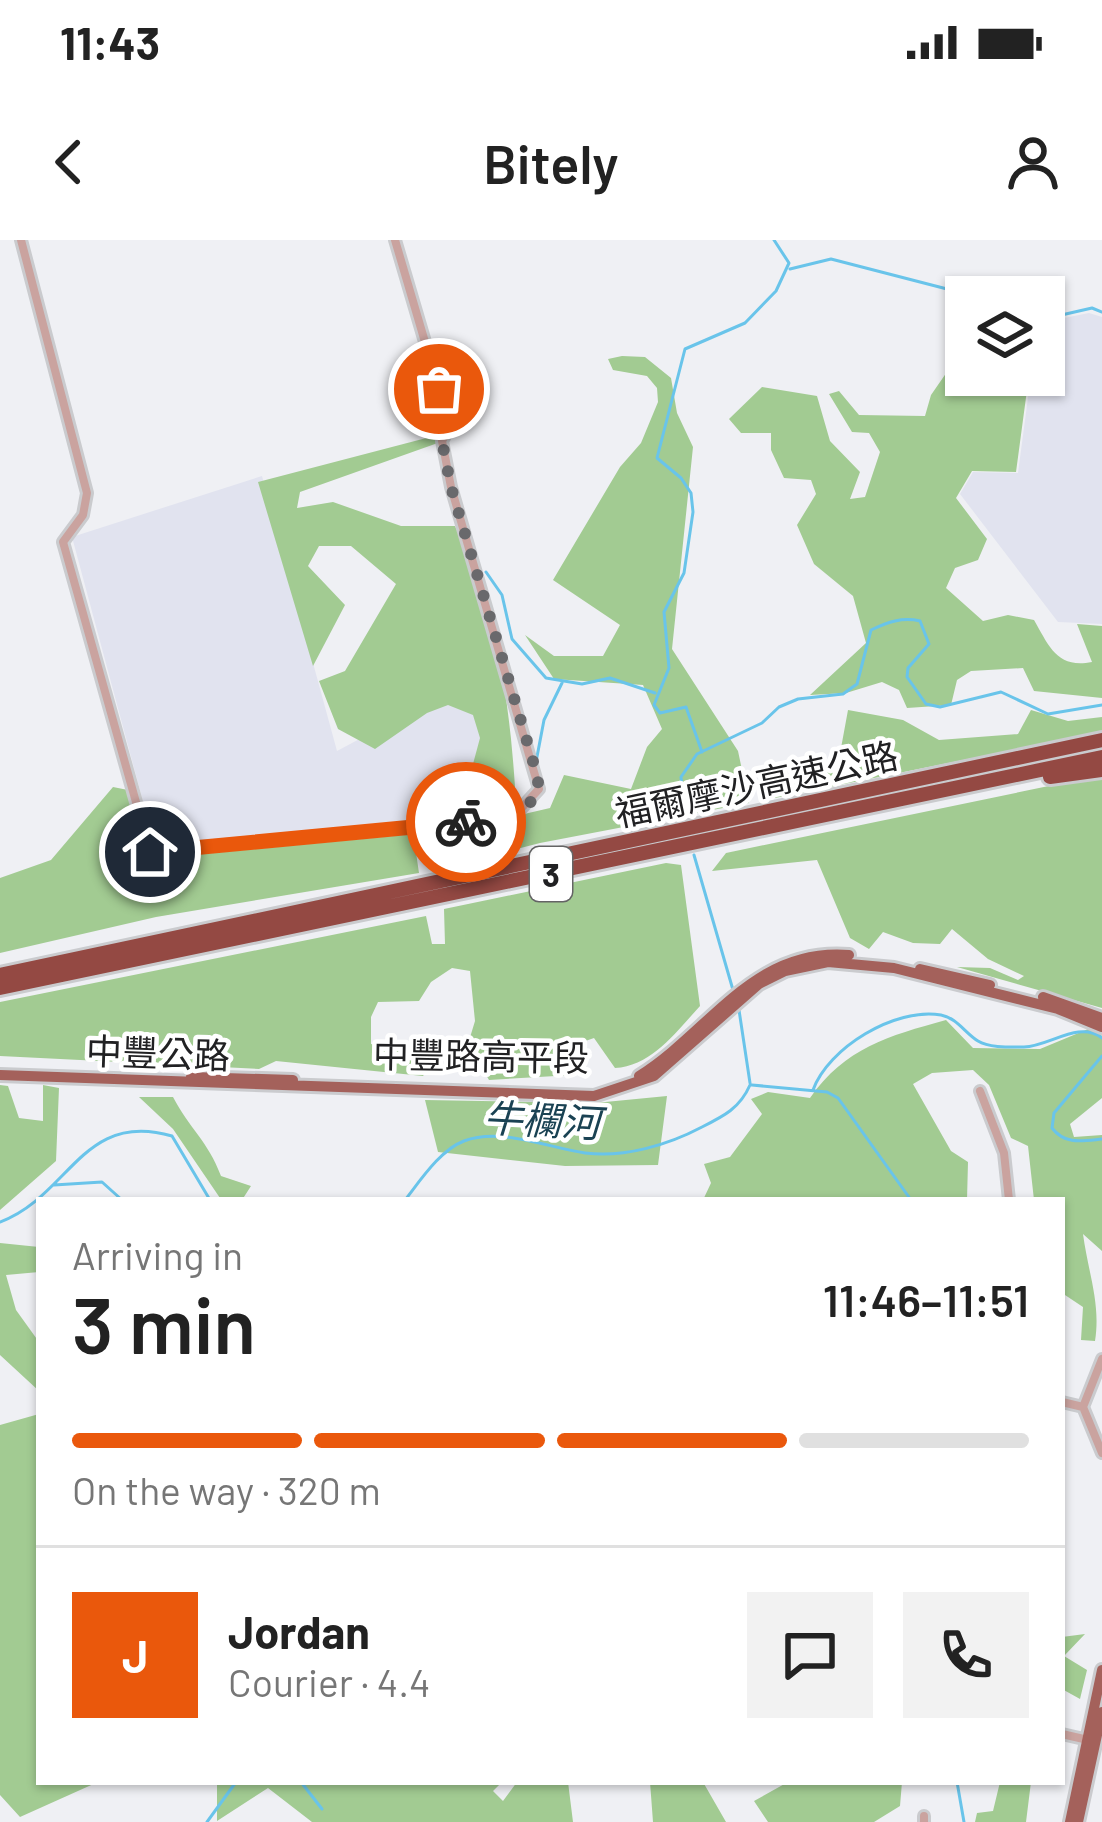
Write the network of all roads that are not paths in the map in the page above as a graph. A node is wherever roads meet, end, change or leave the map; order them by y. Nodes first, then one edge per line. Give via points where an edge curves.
1 (21, 240) edge
2 (395, 240) edge
3 (1102, 738) edge
4 (1102, 757) edge
5 (1102, 770) edge
6 (956, 789) junction
7 (0, 975) edge
8 (0, 988) edge
9 (1102, 1023) edge
10 (0, 1072) edge
11 (312, 1084) joint
12 (980, 1090) dead end
13 (1009, 1197) edge
14 (1102, 1359) edge
15 (1065, 1403) edge
16 (1083, 1407) junction
17 (1102, 1453) edge
18 (1102, 1670) edge
19 (1102, 1712) edge
20 (1065, 1735) edge
21 (1088, 1740) junction
22 (1074, 1822) edge

1 - 2 street via 87,493 83,515 63,542 150,852 468,822 517,813 539,789 451,487 442,441 450,427
3 - 7 highway, 福爾摩沙高速公路 / 3
4 - 6 highway, 福爾摩沙高速公路 / 3
5 - 6 highway
6 - 8 highway, 福爾摩沙高速公路 / 3
9 - 11 main road, 中豐路高平段 via 849,961 757,981 655,1066 614,1089
10 - 11 main road, 中豐公路
12 - 13 street via 1004,1153
14 - 16 street
15 - 16 street
16 - 17 street
18 - 21 main road
19 - 22 main road
20 - 21 street
21 - 22 main road

